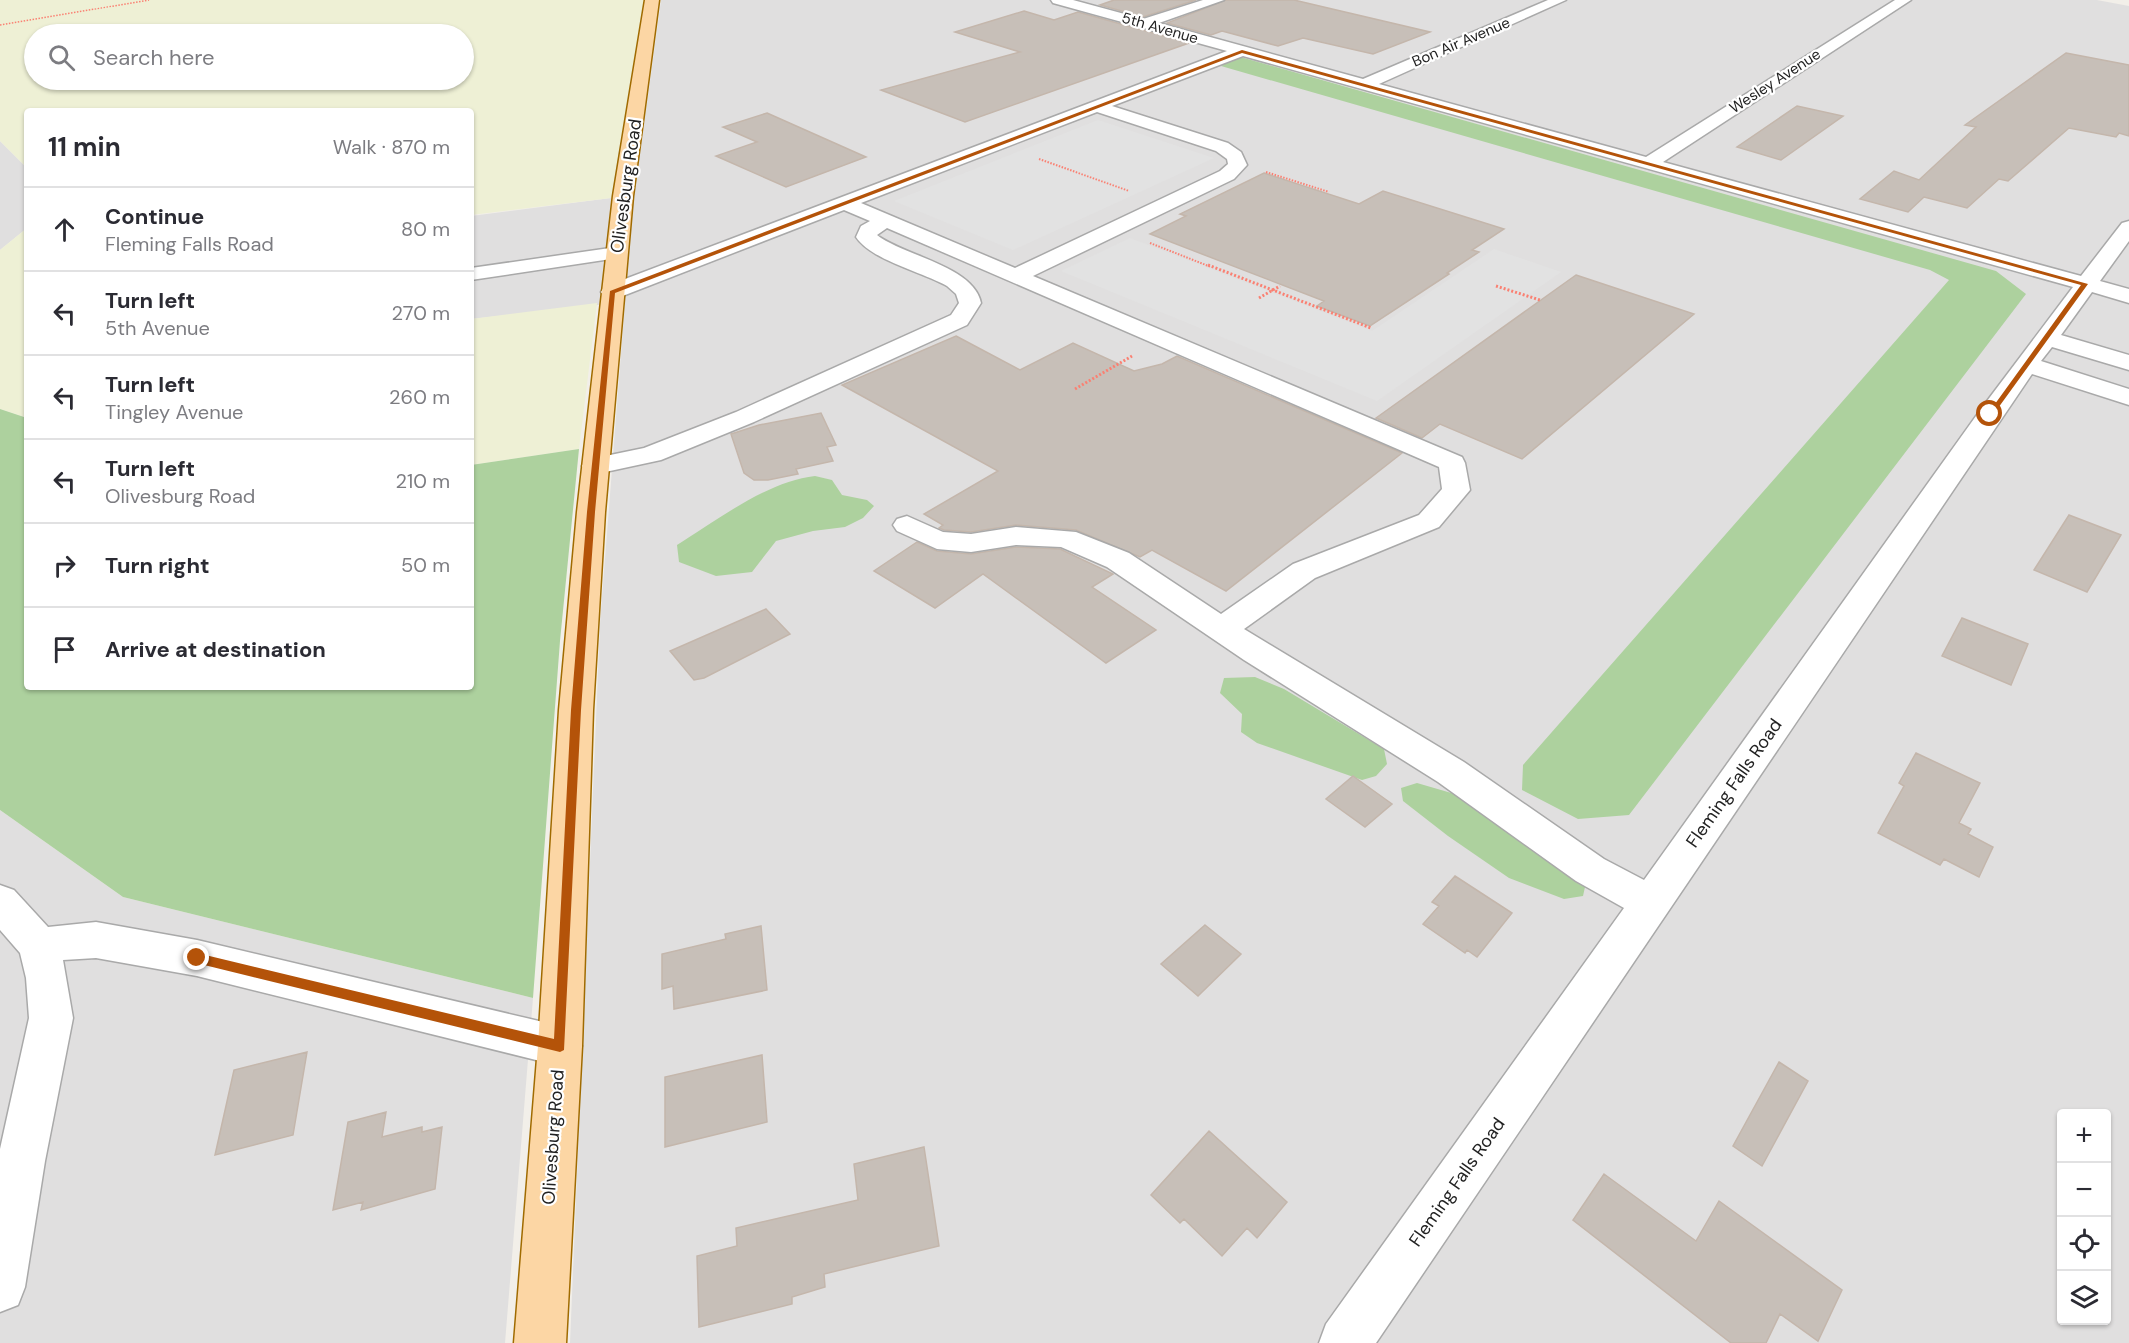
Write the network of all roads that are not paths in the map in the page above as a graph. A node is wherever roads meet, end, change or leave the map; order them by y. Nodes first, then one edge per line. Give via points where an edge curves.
1 (652, 0) edge
2 (1058, 0) edge
3 (1217, 0) edge
4 (1559, 0) edge
5 (1904, 0) edge
6 (1143, 24) junction
7 (1242, 51) junction
8 (1363, 85) junction
9 (1097, 107) junction
10 (1647, 164) junction
11 (844, 203) junction
12 (886, 221) junction
13 (2129, 227) edge
14 (617, 253) junction
15 (474, 274) edge
16 (1016, 276) junction
17 (2085, 284) junction
18 (612, 292) junction
19 (2129, 296) edge
20 (2037, 351) junction
21 (2129, 363) edge
22 (2129, 397) edge
23 (596, 466) junction
24 (907, 525) dead end
25 (1222, 629) junction
26 (0, 902) edge
27 (1651, 903) junction
28 (39, 945) junction
29 (560, 1046) junction
30 (0, 1287) edge
31 (540, 1343) edge
32 (1345, 1343) edge

1 - 14 main road, Olivesburg Road
2 - 6 street, 5th Avenue
3 - 6 street
4 - 8 street, Bon Air Avenue
5 - 10 street, Wesley Avenue
6 - 7 street, 5th Avenue
7 - 8 street, 5th Avenue
7 - 9 street
8 - 10 street, 5th Avenue
9 - 11 street
9 - 16 street via 1208,142 1235,156 1238,165 1227,175
10 - 17 street, 5th Avenue
11 - 12 street
11 - 18 street
12 - 16 street
12 - 23 street via 868,230 866,237 883,250 960,285 970,299 959,320 783,402 652,454
13 - 17 street, Fleming Falls Road
14 - 15 street
14 - 18 main road, Olivesburg Road
16 - 25 street via 1452,463 1456,490 1430,521 1304,570
17 - 19 street, 5th Avenue
17 - 20 street, Fleming Falls Road
18 - 23 main road, Olivesburg Road
20 - 21 street
20 - 22 street
20 - 27 street, Fleming Falls Road
23 - 29 main road, Olivesburg Road via 575,722
24 - 25 street via 937,540 971,543 1016,536 1066,538 1118,560
25 - 27 street via 1451,772 1590,870
26 - 28 street
27 - 32 street, Fleming Falls Road
28 - 29 street via 96,940 197,958
28 - 30 street via 51,1018
29 - 31 main road, Olivesburg Road

